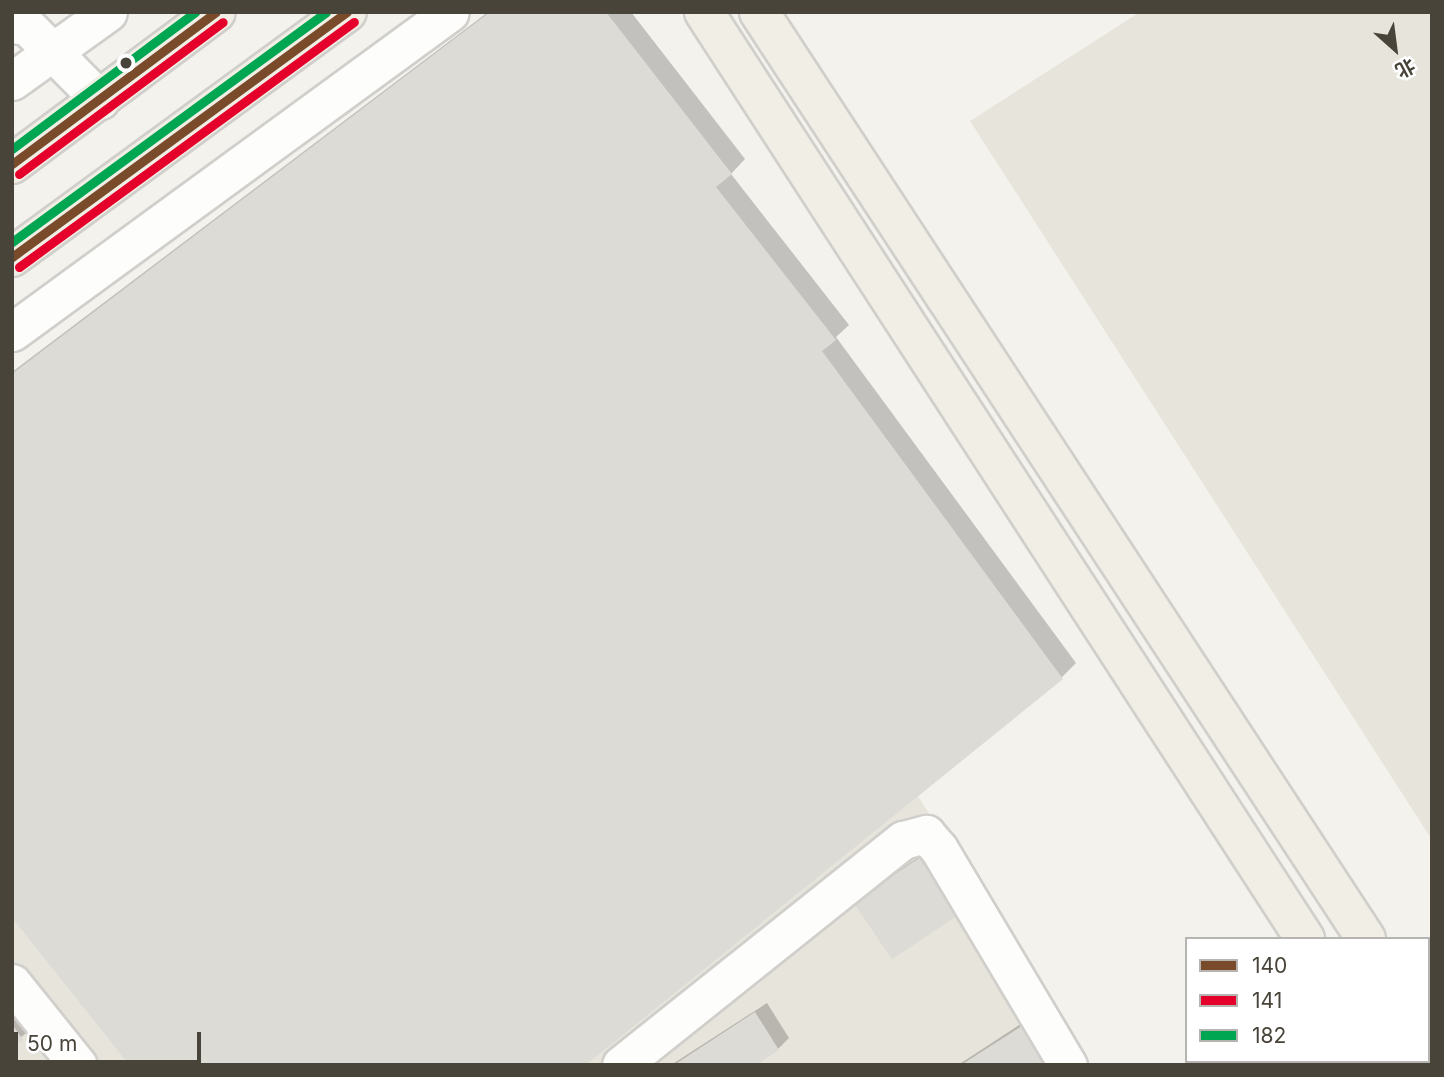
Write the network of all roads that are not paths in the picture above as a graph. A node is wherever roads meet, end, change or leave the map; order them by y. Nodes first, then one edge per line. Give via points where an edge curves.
1 (108, 12) edge
2 (216, 12) edge
3 (347, 12) edge
4 (450, 12) edge
5 (704, 12) edge
6 (760, 12) edge
7 (12, 24) edge
8 (53, 52) junction
9 (12, 81) edge
10 (100, 100) junction
11 (12, 164) edge
12 (12, 257) edge
13 (12, 332) edge
14 (1304, 937) edge
15 (1365, 937) edge
16 (12, 983) edge
17 (78, 1065) edge
18 (621, 1065) edge
19 (1068, 1065) edge

1 - 8 street
2 - 10 main road
3 - 12 main road
4 - 13 street
5 - 14 main road
6 - 15 main road
7 - 8 street via 27,26
8 - 9 street
8 - 10 street
10 - 11 main road
16 - 17 street
18 - 19 street via 903,840 926,834

